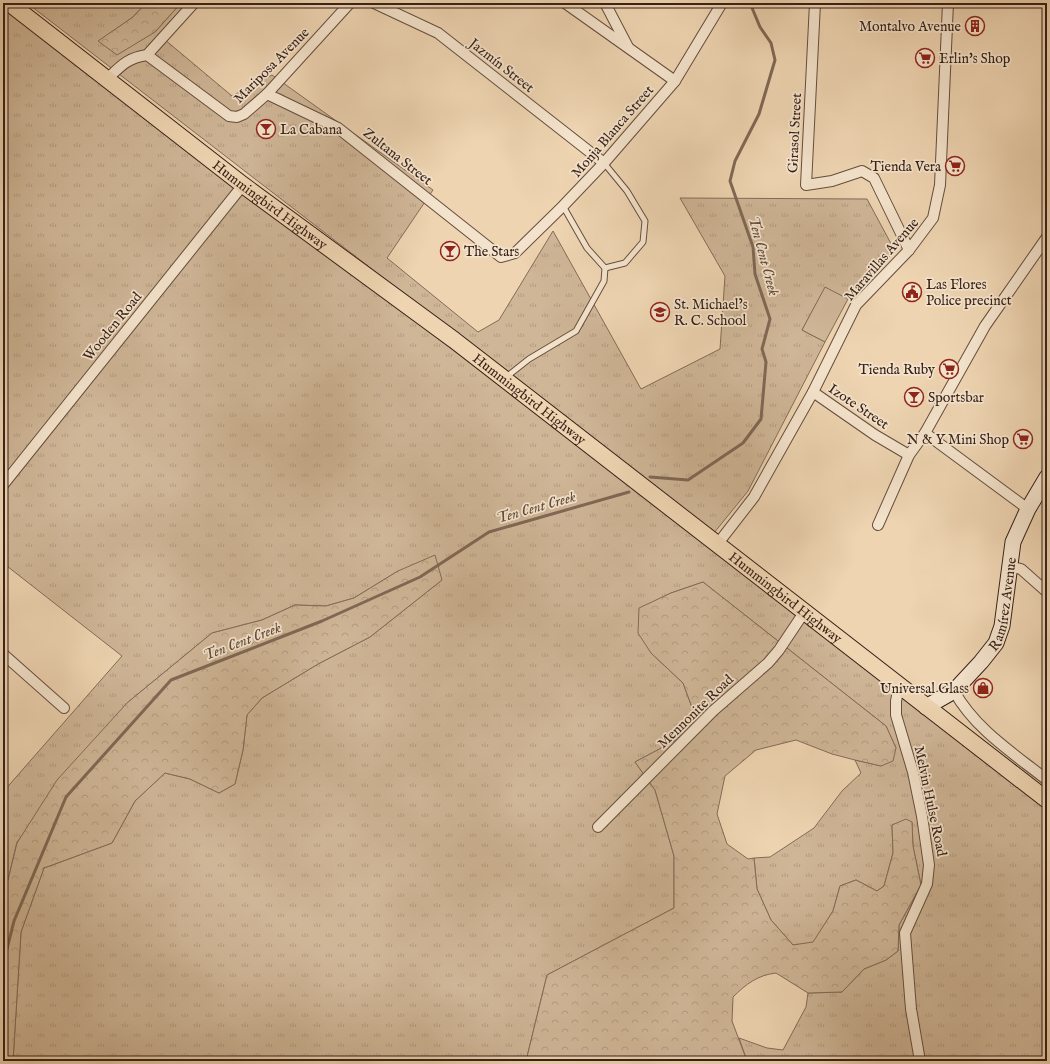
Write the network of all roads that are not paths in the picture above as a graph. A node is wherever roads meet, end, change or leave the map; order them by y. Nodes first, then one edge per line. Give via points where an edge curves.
1 (9, 3) edge
2 (194, 3) edge
3 (350, 3) edge
4 (374, 3) edge
5 (564, 3) edge
6 (605, 3) edge
7 (722, 3) edge
8 (815, 3) edge
9 (948, 3) edge
10 (629, 49) junction
11 (147, 55) junction
12 (107, 79) junction
13 (675, 81) junction
14 (267, 94) junction
15 (604, 163) junction
16 (244, 185) junction
17 (563, 206) junction
18 (1047, 237) edge
19 (909, 250) junction
20 (501, 257) joint
21 (605, 268) junction
22 (503, 380) junction
23 (813, 392) junction
24 (925, 433) junction
25 (909, 455) junction
26 (1047, 477) edge
27 (3, 485) edge
28 (1028, 509) junction
29 (878, 525) dead end
30 (716, 546) junction
31 (1008, 566) junction
32 (1047, 592) edge
33 (805, 611) junction
34 (3, 654) edge
35 (899, 686) junction
36 (954, 691) junction
37 (926, 707) junction
38 (64, 708) dead end
39 (1047, 780) edge
40 (1047, 800) edge
41 (598, 827) dead end
42 (920, 1061) edge

1 - 12 main road, Hummingbird Highway
2 - 11 street
3 - 14 street, Mariposa Avenue
4 - 15 street, Jazmín Street via 438,33
5 - 10 street
6 - 10 street
7 - 13 street, Monja Blanca Street
8 - 19 street, Girasol Street via 806,185 832,181 862,171 874,178
9 - 19 street, Maravillas Avenue via 939,197 933,218
10 - 13 street
11 - 12 street via 134,57
11 - 14 street, Mariposa Avenue via 229,116 237,117 244,114
12 - 16 main road, Hummingbird Highway
13 - 15 street, Monja Blanca Street
14 - 20 street, Zultana Street via 338,128
15 - 17 street, Monja Blanca Street
15 - 21 lane via 627,191 645,220 643,242 625,263
16 - 22 main road, Hummingbird Highway via 454,340
16 - 27 street, Wooden Road
17 - 20 street, Monja Blanca Street via 515,253
17 - 21 lane via 587,248
18 - 24 street via 985,326
19 - 23 street, Maravillas Avenue via 856,306
21 - 22 lane via 604,281 576,331 529,359
22 - 30 main road, Hummingbird Highway
23 - 25 street, Izote Street
23 - 30 street, Maravillas Avenue via 754,498
24 - 25 street
24 - 28 street
25 - 29 street
26 - 28 street, Ramírez Avenue
28 - 31 street, Ramírez Avenue via 1013,542
30 - 33 main road, Hummingbird Highway
31 - 32 street via 1021,569
31 - 36 street, Ramírez Avenue via 1002,626 996,643
33 - 35 main road, Hummingbird Highway
33 - 41 street, Mennonite Road via 772,658 714,711
34 - 38 street
35 - 37 main road, Hummingbird Highway
35 - 42 street, Melvin Hulse Road via 896,715 913,772 930,865 927,884 905,933 911,1009
36 - 37 street, Ramírez Avenue
36 - 39 street via 961,704 991,736
37 - 40 main road, Hummingbird Highway

